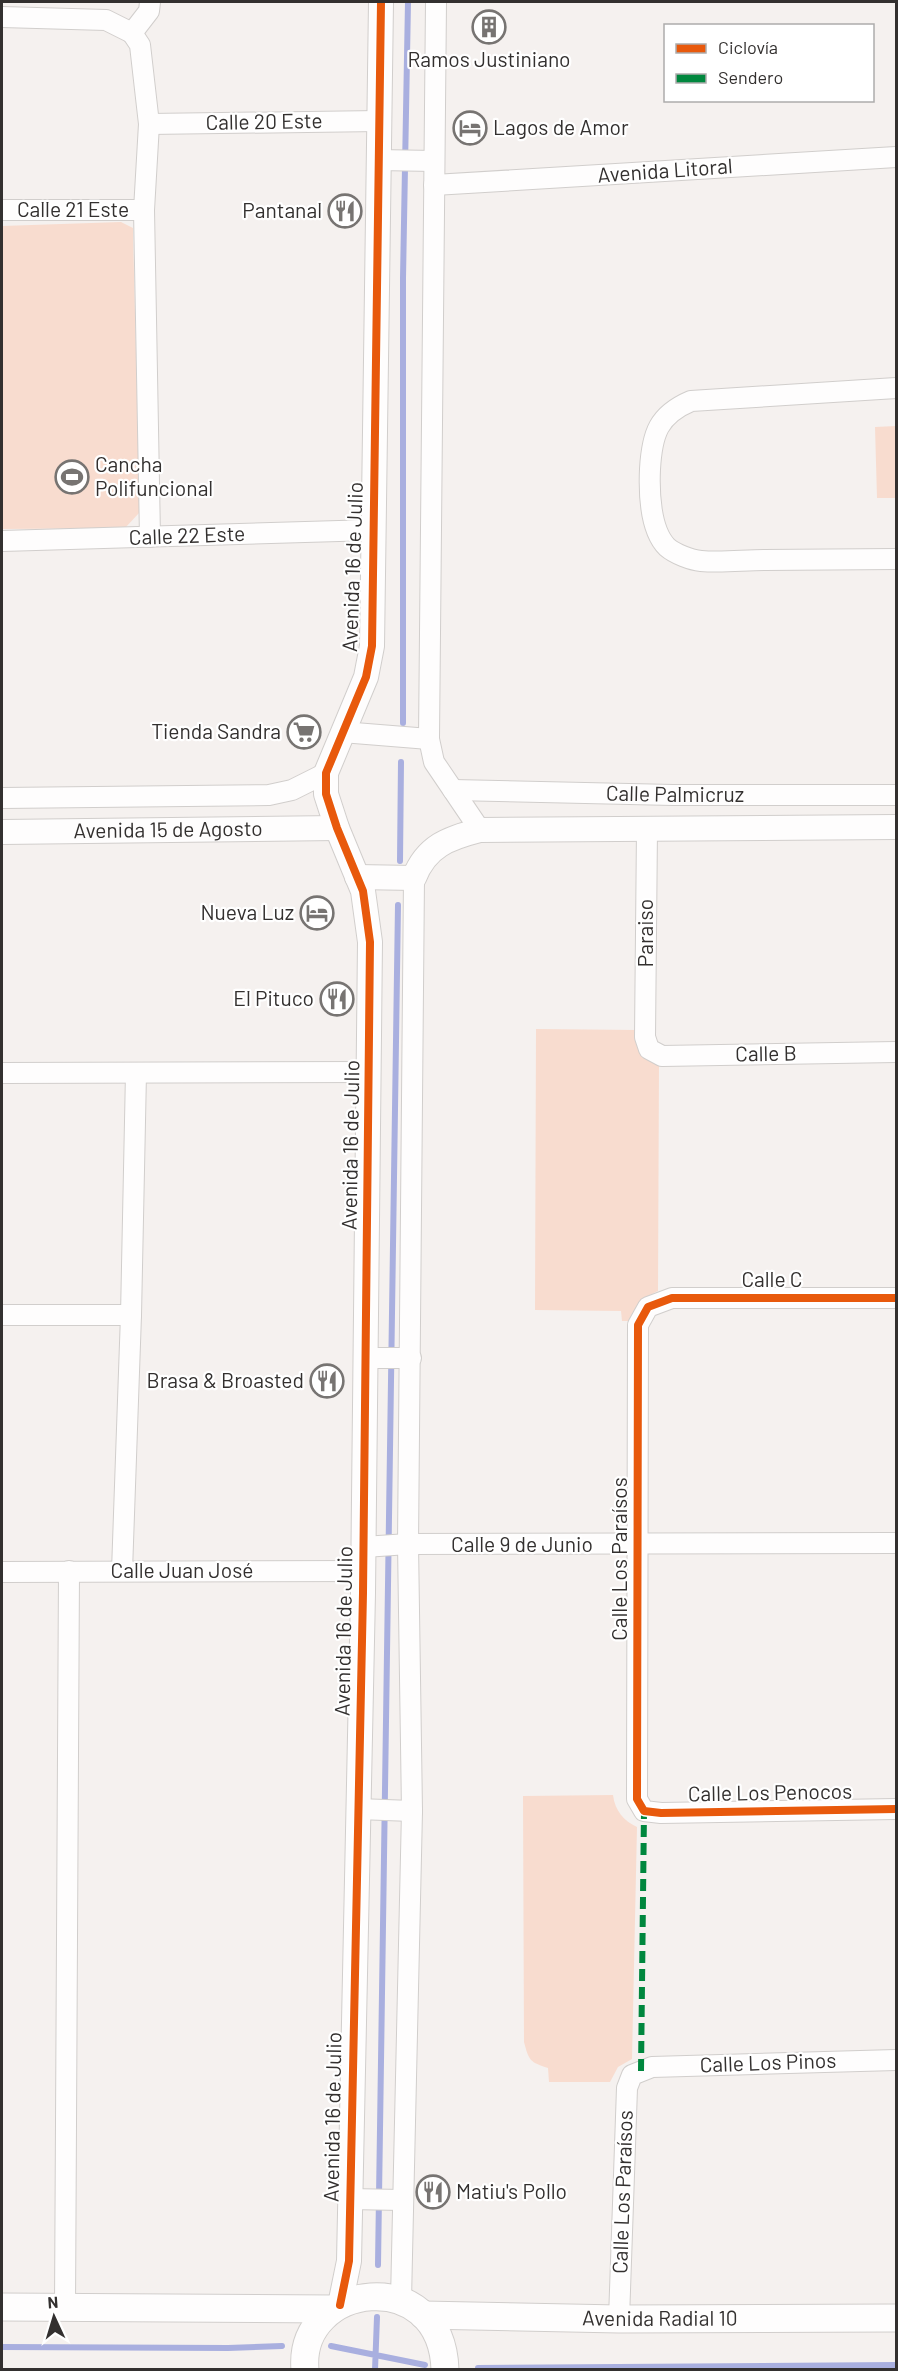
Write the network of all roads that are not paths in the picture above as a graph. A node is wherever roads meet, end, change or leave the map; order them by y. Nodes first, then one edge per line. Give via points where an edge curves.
1 (150, 2) edge
2 (381, 2) edge
3 (436, 2) edge
4 (2, 16) edge
5 (132, 33) junction
6 (379, 121) junction
7 (149, 124) junction
8 (897, 157) edge
9 (385, 161) junction
10 (426, 161) junction
11 (434, 185) junction
12 (2, 210) edge
13 (144, 210) junction
14 (897, 388) edge
15 (372, 530) junction
16 (150, 537) junction
17 (2, 540) edge
18 (897, 559) edge
19 (342, 732) junction
20 (421, 738) junction
21 (326, 773) junction
22 (453, 790) junction
23 (897, 795) edge
24 (2, 798) edge
25 (897, 827) edge
26 (337, 828) junction
27 (647, 829) junction
28 (480, 830) junction
29 (2, 832) edge
30 (357, 877) junction
31 (412, 878) junction
32 (645, 1037) joint
33 (897, 1052) edge
34 (370, 1072) junction
35 (2, 1073) edge
36 (136, 1073) junction
37 (897, 1298) edge
38 (648, 1307) joint
39 (2, 1315) edge
40 (131, 1315) junction
41 (372, 1358) junction
42 (407, 1358) junction
43 (897, 1543) edge
44 (403, 1544) junction
45 (638, 1545) junction
46 (370, 1546) junction
47 (69, 1571) junction
48 (122, 1571) junction
49 (363, 1571) junction
50 (2, 1572) edge
51 (897, 1809) edge
52 (384, 1810) junction
53 (644, 1811) joint
54 (897, 2060) edge
55 (640, 2071) joint
56 (358, 2200) junction
57 (396, 2200) junction
58 (349, 2261) junction
59 (373, 2296) junction
60 (400, 2300) junction
61 (2, 2307) edge
62 (65, 2307) junction
63 (337, 2307) junction
64 (423, 2315) junction
65 (897, 2318) edge
66 (618, 2319) junction
67 (305, 2370) edge
68 (445, 2370) edge

1 - 5 street via 149,11
2 - 6 street, Avenida 16 de Julio
3 - 10 street
4 - 5 street via 106,20
5 - 7 street via 140,45
6 - 7 street, Calle 20 Este
6 - 9 street, Avenida 16 de Julio
7 - 13 street
8 - 11 street, Avenida Litoral
9 - 10 street
9 - 15 street, Avenida 16 de Julio
10 - 11 street
11 - 20 street
12 - 13 street, Calle 21 Este
13 - 16 street
14 - 18 street via 691,401 674,408 662,420 651,449 649,481 660,537 668,548 699,561
15 - 16 street, Calle 22 Este
15 - 19 street, Avenida 16 de Julio via 372,646 366,677
16 - 17 street, Calle 22 Este
19 - 20 street
19 - 21 street, Avenida 16 de Julio
20 - 22 street
21 - 24 street, Avenida 15 de Agosto via 292,790 268,795
21 - 26 street, Avenida 16 de Julio via 326,794
22 - 23 street, Calle Palmicruz
22 - 28 street
25 - 27 street, Calle Palmicruz
26 - 29 street, Avenida 15 de Agosto
26 - 30 street, Avenida 16 de Julio
27 - 28 street, Calle Palmicruz
27 - 32 street, Paraiso
28 - 31 street via 436,847 420,862
30 - 31 street
30 - 34 street, Avenida 16 de Julio via 363,891 370,942
31 - 42 street, Avenida 16 de Julio
32 - 33 street, Calle B via 649,1049 662,1056
34 - 36 street
34 - 41 street, Avenida 16 de Julio
35 - 36 street
36 - 40 street
37 - 38 street, Calle C via 672,1298
38 - 45 street, Calle Los Paraísos via 638,1325
39 - 40 street
40 - 48 street
41 - 42 street
41 - 46 street, Avenida 16 de Julio
42 - 44 street, Avenida 16 de Julio
43 - 45 street, Calle 9 de Junio
44 - 45 street, Calle 9 de Junio
44 - 46 street, Calle 9 de Junio
44 - 52 street, Avenida 16 de Julio
45 - 53 street, Calle Los Paraísos via 637,1799
46 - 49 street, Avenida 16 de Julio
47 - 48 street, Calle Juan José
47 - 50 street, Calle Juan José
47 - 62 street
48 - 49 street, Calle Juan José
49 - 52 street, Avenida 16 de Julio
51 - 53 street, Calle Los Penocos
52 - 56 street, Avenida 16 de Julio
52 - 57 street, Avenida 16 de Julio
54 - 55 street, Calle Los Pinos via 652,2067
55 - 66 street, Calle Los Paraísos via 632,2076 627,2088
56 - 57 street
56 - 58 street, Avenida 16 de Julio
57 - 60 street, Avenida 16 de Julio
58 - 59 street
58 - 63 street, Avenida 16 de Julio
59 - 60 main road
59 - 63 main road via 356,2298
60 - 64 main road
61 - 62 main road
62 - 63 main road
63 - 67 main road via 318,2325 308,2344
64 - 66 main road, Avenida Radial 10
64 - 68 main road via 437,2332 445,2353
65 - 66 main road, Avenida Radial 10

